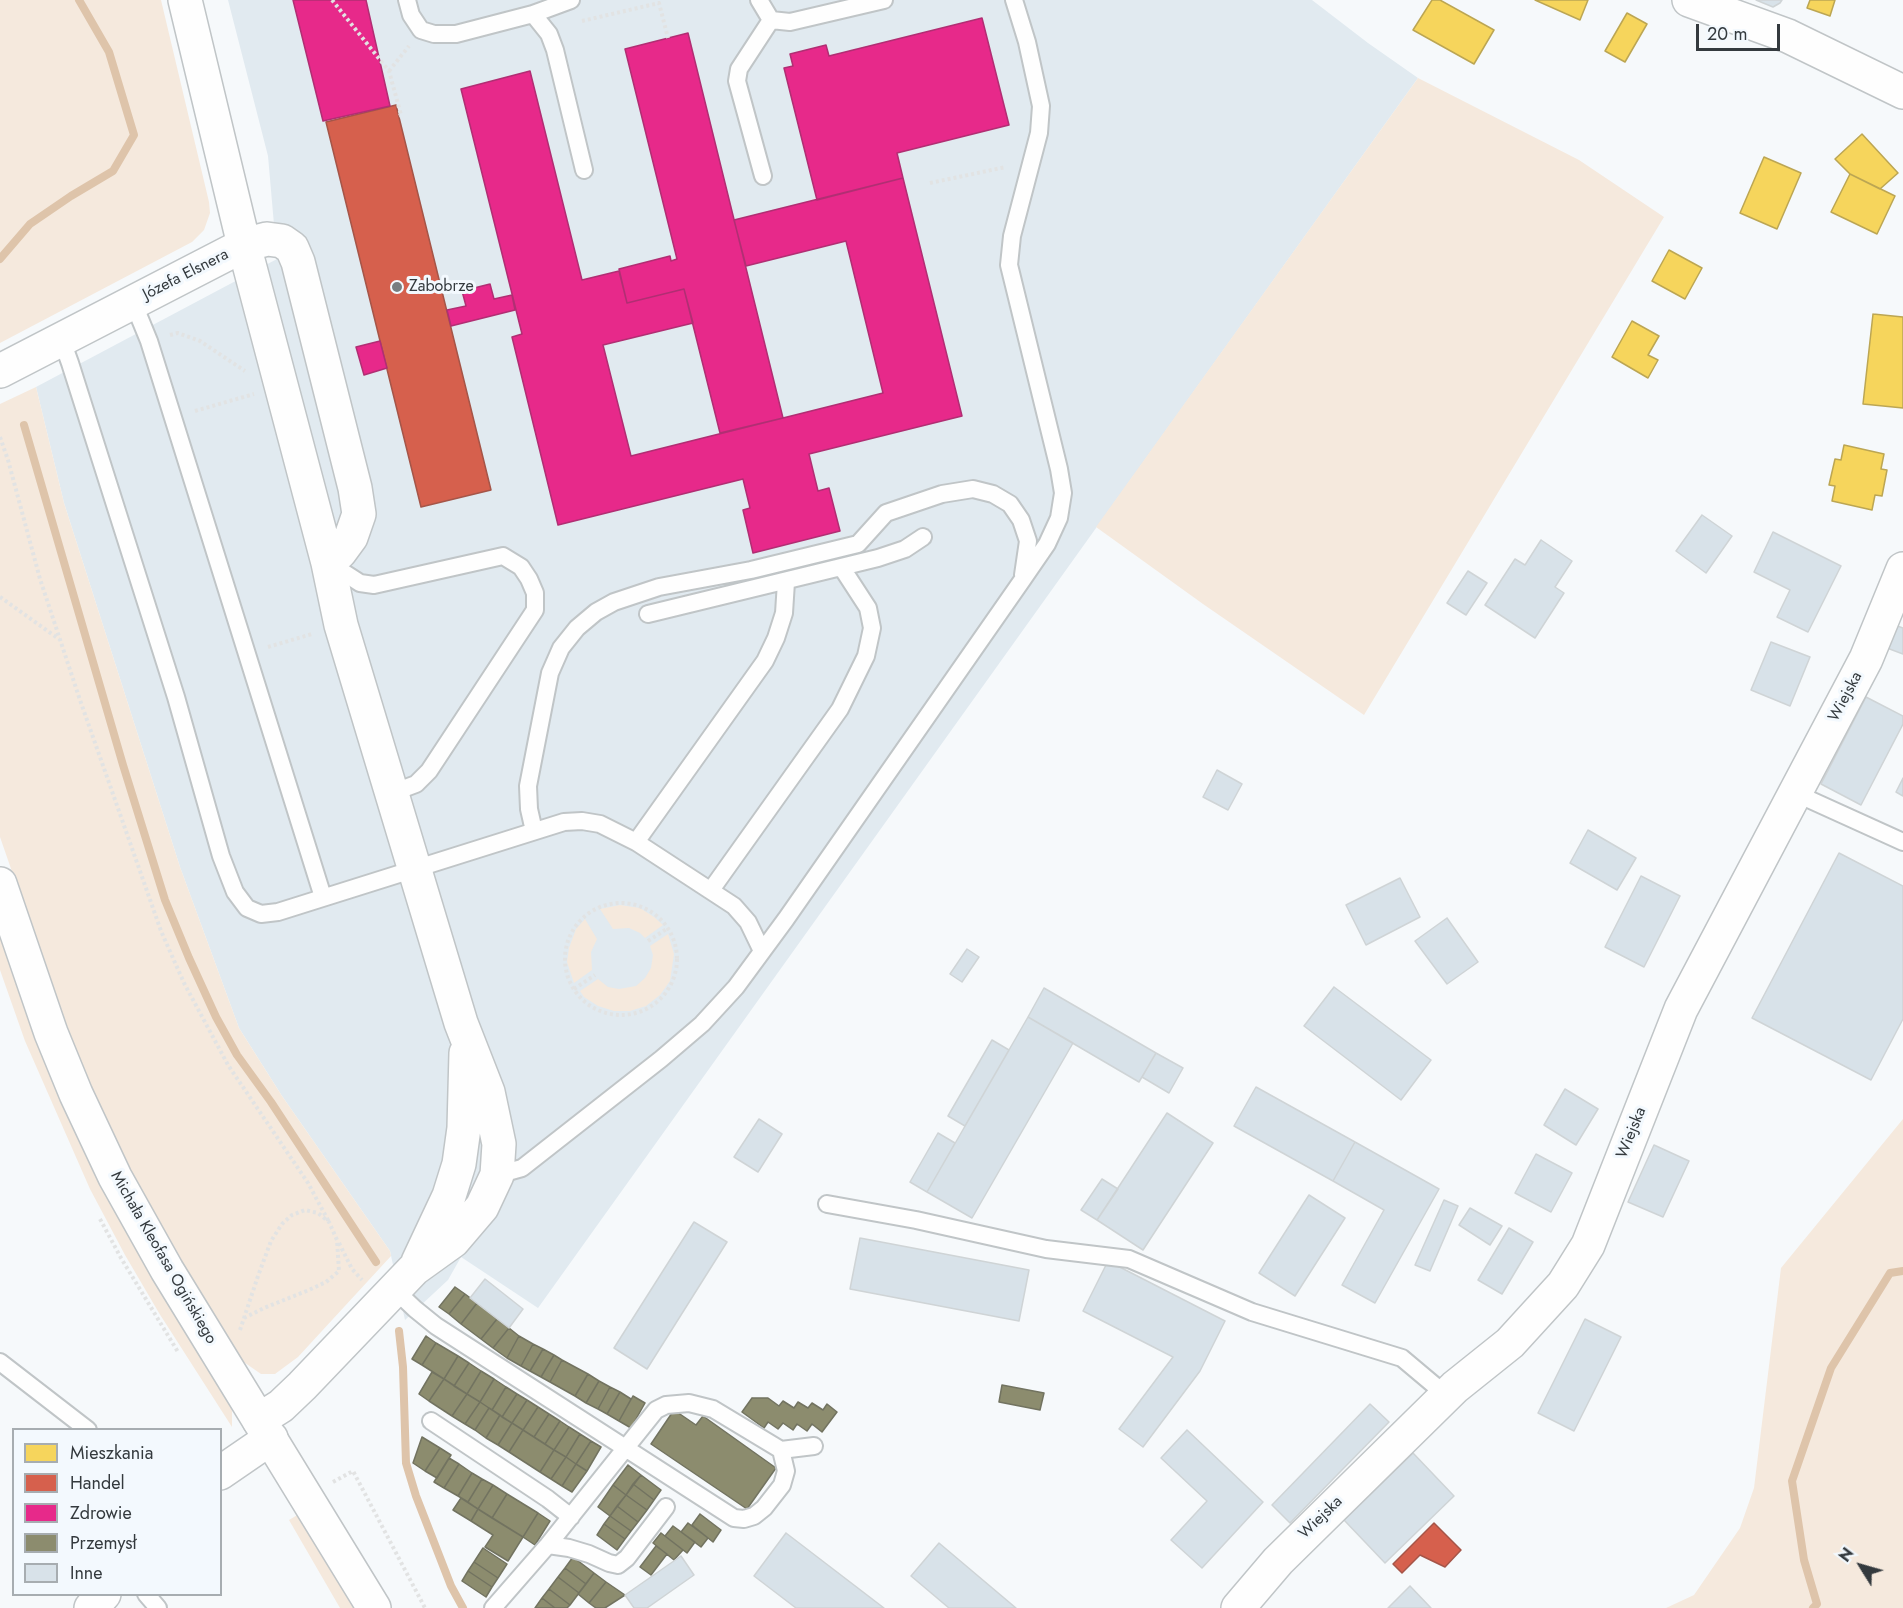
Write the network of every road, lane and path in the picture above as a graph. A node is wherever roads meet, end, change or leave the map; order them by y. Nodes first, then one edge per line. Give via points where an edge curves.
1 (185, 0) edge
2 (332, 0) edge
3 (407, 0) edge
4 (571, 0) edge
5 (759, 0) edge
6 (884, 0) edge
7 (1014, 0) edge
8 (1689, 0) edge
9 (533, 14) junction
10 (771, 20) junction
11 (580, 21) dead end
12 (421, 30) junction
13 (668, 38) dead end
14 (389, 71) junction
15 (1903, 92) edge
16 (399, 116) dead end
17 (1030, 168) junction
18 (584, 170) dead end
19 (763, 176) dead end
20 (930, 183) dead end
21 (244, 245) junction
22 (133, 302) junction
23 (61, 338) junction
24 (160, 338) dead end
25 (0, 371) edge
26 (279, 379) junction
27 (0, 437) edge
28 (923, 537) dead end
29 (328, 563) junction
30 (842, 568) junction
31 (1903, 569) edge
32 (1023, 579) junction
33 (786, 582) junction
34 (0, 597) edge
35 (648, 614) dead end
36 (341, 626) junction
37 (60, 639) junction
38 (247, 653) junction
39 (392, 793) junction
40 (1795, 793) junction
41 (534, 831) junction
42 (636, 842) junction
43 (1903, 842) edge
44 (415, 870) junction
45 (0, 884) edge
46 (711, 890) junction
47 (323, 897) junction
48 (668, 928) junction
49 (648, 941) dead end
50 (762, 951) junction
51 (595, 975) dead end
52 (574, 988) junction
53 (466, 1038) junction
54 (497, 1175) junction
55 (827, 1204) dead end
56 (328, 1222) junction
57 (338, 1240) junction
58 (397, 1287) junction
59 (244, 1318) junction
60 (222, 1360) junction
61 (0, 1362) edge
62 (1446, 1395) junction
63 (431, 1421) dead end
64 (85, 1428) edge
65 (265, 1429) junction
66 (814, 1446) dead end
67 (626, 1447) junction
68 (781, 1450) junction
69 (222, 1471) edge
70 (326, 1474) dead end
71 (331, 1484) junction
72 (326, 1487) dead end
73 (666, 1507) dead end
74 (571, 1516) junction
75 (548, 1545) junction
76 (102, 1596) edge
77 (148, 1596) edge
78 (91, 1608) edge
79 (158, 1608) edge
80 (374, 1608) edge
81 (425, 1608) edge
82 (493, 1608) edge
83 (1238, 1608) edge

1 - 21 street, Józefa Elsnera
2 - 14 path
3 - 12 lane
4 - 9 lane
5 - 10 lane
6 - 10 lane via 790,22
7 - 17 lane via 1028,42 1041,106
8 - 15 street via 1788,36
9 - 12 lane via 456,34
9 - 18 lane via 549,34 555,50
10 - 19 lane via 738,69
11 - 13 path via 659,3
12 - 14 path
14 - 16 path
17 - 20 path via 1013,165
17 - 32 lane via 1012,236 1009,265 1063,493 1059,518 1047,544
21 - 22 street, Józefa Elsnera
21 - 26 street
21 - 29 street via 282,240 292,248 298,262 359,514 351,537
22 - 23 street, Józefa Elsnera
22 - 38 lane via 149,341
23 - 25 street, Józefa Elsnera
23 - 47 lane via 177,697 221,856 235,892 246,908 261,914
24 - 26 path via 178,333 200,341 244,370
26 - 29 street
27 - 37 path
28 - 30 lane via 904,549
29 - 36 street
29 - 39 lane via 360,583 374,585 503,556 521,567 535,593 535,610 429,771 416,784
30 - 33 lane
30 - 46 lane via 868,608 872,628 866,656 840,709
31 - 40 street, Wiejska via 1866,659
32 - 41 lane via 1028,541 1021,520 1010,504 973,489 942,494 886,513 858,544 659,587 614,602 577,628 561,648 550,673 528,786
32 - 50 lane
33 - 35 lane
33 - 42 lane via 784,613 765,661
34 - 37 path
36 - 38 path
36 - 39 street
37 - 56 path via 141,877 184,983 228,1065 308,1183
38 - 47 lane
39 - 44 street
40 - 43 lane
40 - 62 street, Wiejska via 1681,1009 1588,1245 1563,1285 1510,1343
41 - 42 lane via 582,821 600,824
41 - 44 lane
42 - 46 lane
44 - 47 lane
44 - 53 street
45 - 60 street, Michała Kleofasa Ogińskiego via 51,1033 86,1115 150,1242
46 - 50 lane via 748,922
48 - 49 path
48 - 52 path via 652,912 636,905 608,904 592,911 578,923 567,946 566,963
48 - 52 path via 676,950 676,969 664,994 651,1006 635,1013 609,1013 585,1001
50 - 54 lane via 702,1024 662,1059 522,1168
51 - 52 path
53 - 54 street via 488,1092 499,1144
53 - 58 street via 459,1164 445,1206
54 - 58 street via 482,1208 453,1241
55 - 62 lane via 1046,1249 1129,1259 1252,1312 1402,1358
56 - 57 path
56 - 59 path via 318,1213 305,1210 282,1224 271,1241
57 - 58 path via 352,1269
57 - 59 path via 339,1271 326,1282
58 - 65 street via 281,1406
58 - 67 lane via 436,1326
59 - 60 path via 234,1351
60 - 65 street, Michała Kleofasa Ogińskiego
61 - 64 lane
62 - 83 street, Wiejska via 1278,1561
63 - 74 lane
65 - 69 street
65 - 80 street, Michała Kleofasa Ogińskiego
66 - 68 lane
67 - 68 lane via 656,1410 689,1403 713,1409
67 - 68 lane via 734,1518 744,1519 764,1508 782,1485 786,1471
67 - 74 lane
70 - 71 path
71 - 72 path
71 - 81 path via 353,1471
73 - 75 lane via 618,1565
74 - 75 lane
75 - 82 lane
76 - 78 street
77 - 79 lane

